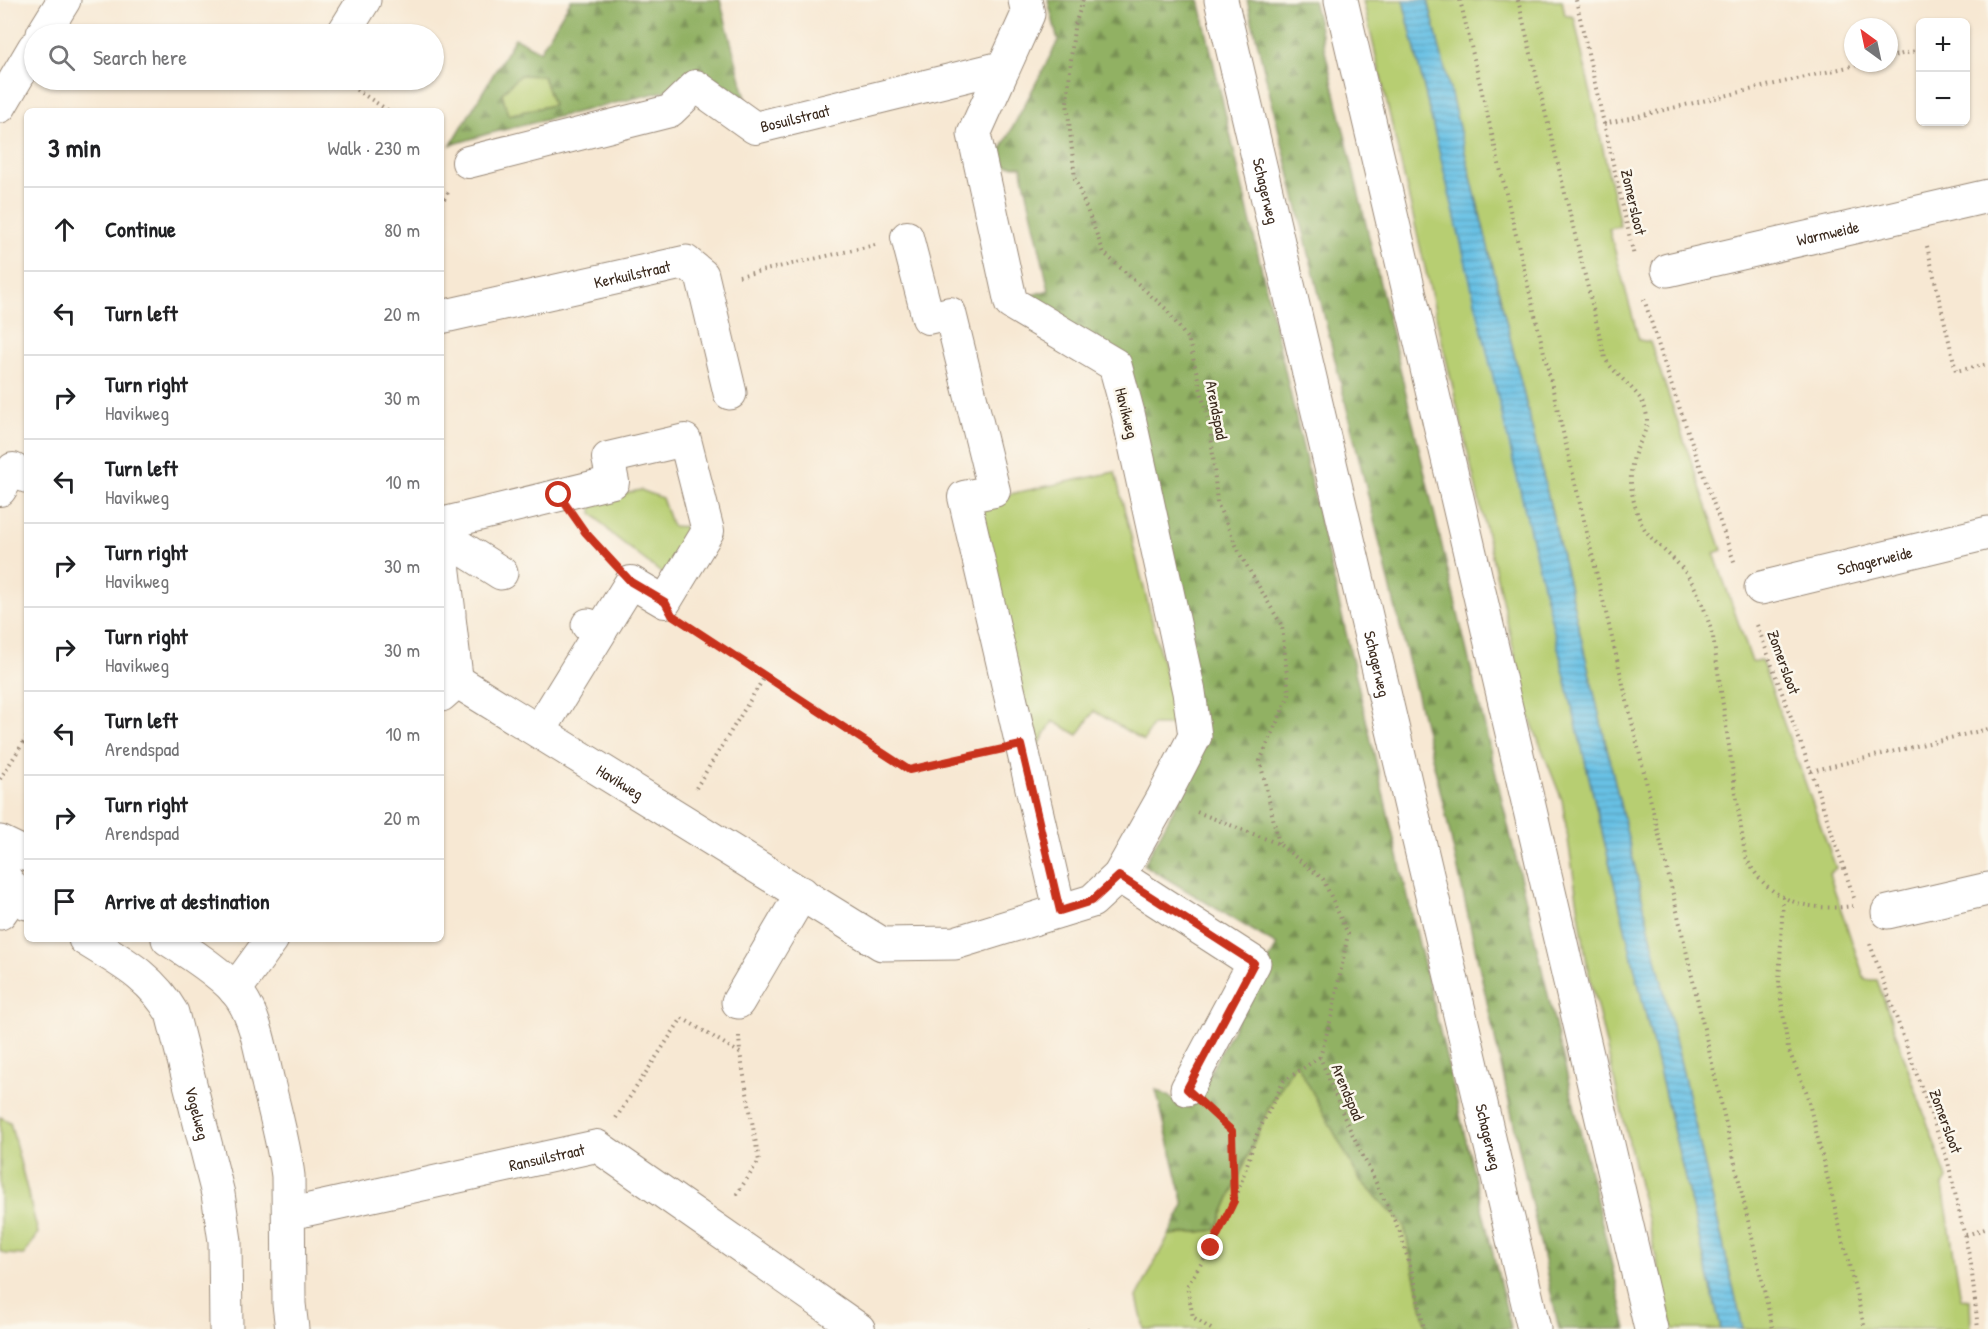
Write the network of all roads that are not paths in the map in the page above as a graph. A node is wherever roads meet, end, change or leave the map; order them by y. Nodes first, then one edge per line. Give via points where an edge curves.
1 (64, 0) edge
2 (364, 0) edge
3 (1025, 0) edge
4 (1221, 0) edge
5 (1341, 0) edge
6 (49, 24) edge
7 (349, 24) edge
8 (24, 66) edge
9 (1003, 67) junction
10 (9, 93) edge
11 (468, 162) dead end
12 (1988, 196) edge
13 (908, 237) road end
14 (1649, 275) road end
15 (444, 316) edge
16 (730, 393) dead end
17 (24, 475) edge
18 (0, 490) edge
19 (444, 523) edge
20 (1988, 533) edge
21 (444, 537) edge
22 (444, 572) edge
23 (501, 573) dead end
24 (1750, 590) road end
25 (449, 613) joint
26 (594, 628) joint
27 (449, 688) edge
28 (539, 732) junction
29 (0, 842) edge
30 (24, 854) edge
31 (1119, 876) junction
32 (1988, 889) edge
33 (802, 893) junction
34 (1060, 911) junction
35 (1873, 912) road end
36 (90, 942) edge
37 (173, 942) edge
38 (270, 942) edge
39 (235, 990) junction
40 (738, 1002) dead end
41 (1187, 1089) road end
42 (290, 1214) junction
43 (226, 1329) edge
44 (292, 1329) edge
45 (859, 1329) edge
46 (1534, 1329) edge
47 (1651, 1329) edge

1 - 6 street
2 - 7 street
3 - 9 street, Havikweg via 1029,14
4 - 46 street, Schagerweg
5 - 47 street
8 - 10 street
9 - 11 street, Bosuilstraat via 755,128 696,86 669,111
9 - 31 street, Havikweg via 974,134 1011,303 1115,364 1189,692 1195,736
12 - 14 street, Warmweide
13 - 34 street via 928,318 950,313 994,491 964,497
15 - 16 street, Kerkuilstraat via 686,262 702,275
17 - 18 street via 13,469
19 - 26 street via 613,482 608,458 685,440 708,531 665,602 631,582
20 - 24 street, Schagerweide
21 - 23 street
22 - 25 street
25 - 27 street
26 - 28 street
27 - 28 street, Havikweg
28 - 33 street, Havikweg
29 - 30 street
31 - 34 street, Havikweg via 1092,901
31 - 41 street via 1254,963
32 - 35 street
33 - 34 street, Havikweg via 882,944 955,943
33 - 40 street
36 - 43 street, Vogelweg via 146,978 172,1013 221,1212
37 - 39 street
38 - 39 street
39 - 42 street via 249,1012 263,1063 285,1155
42 - 44 street
42 - 45 street, Ransuilstraat via 597,1146

